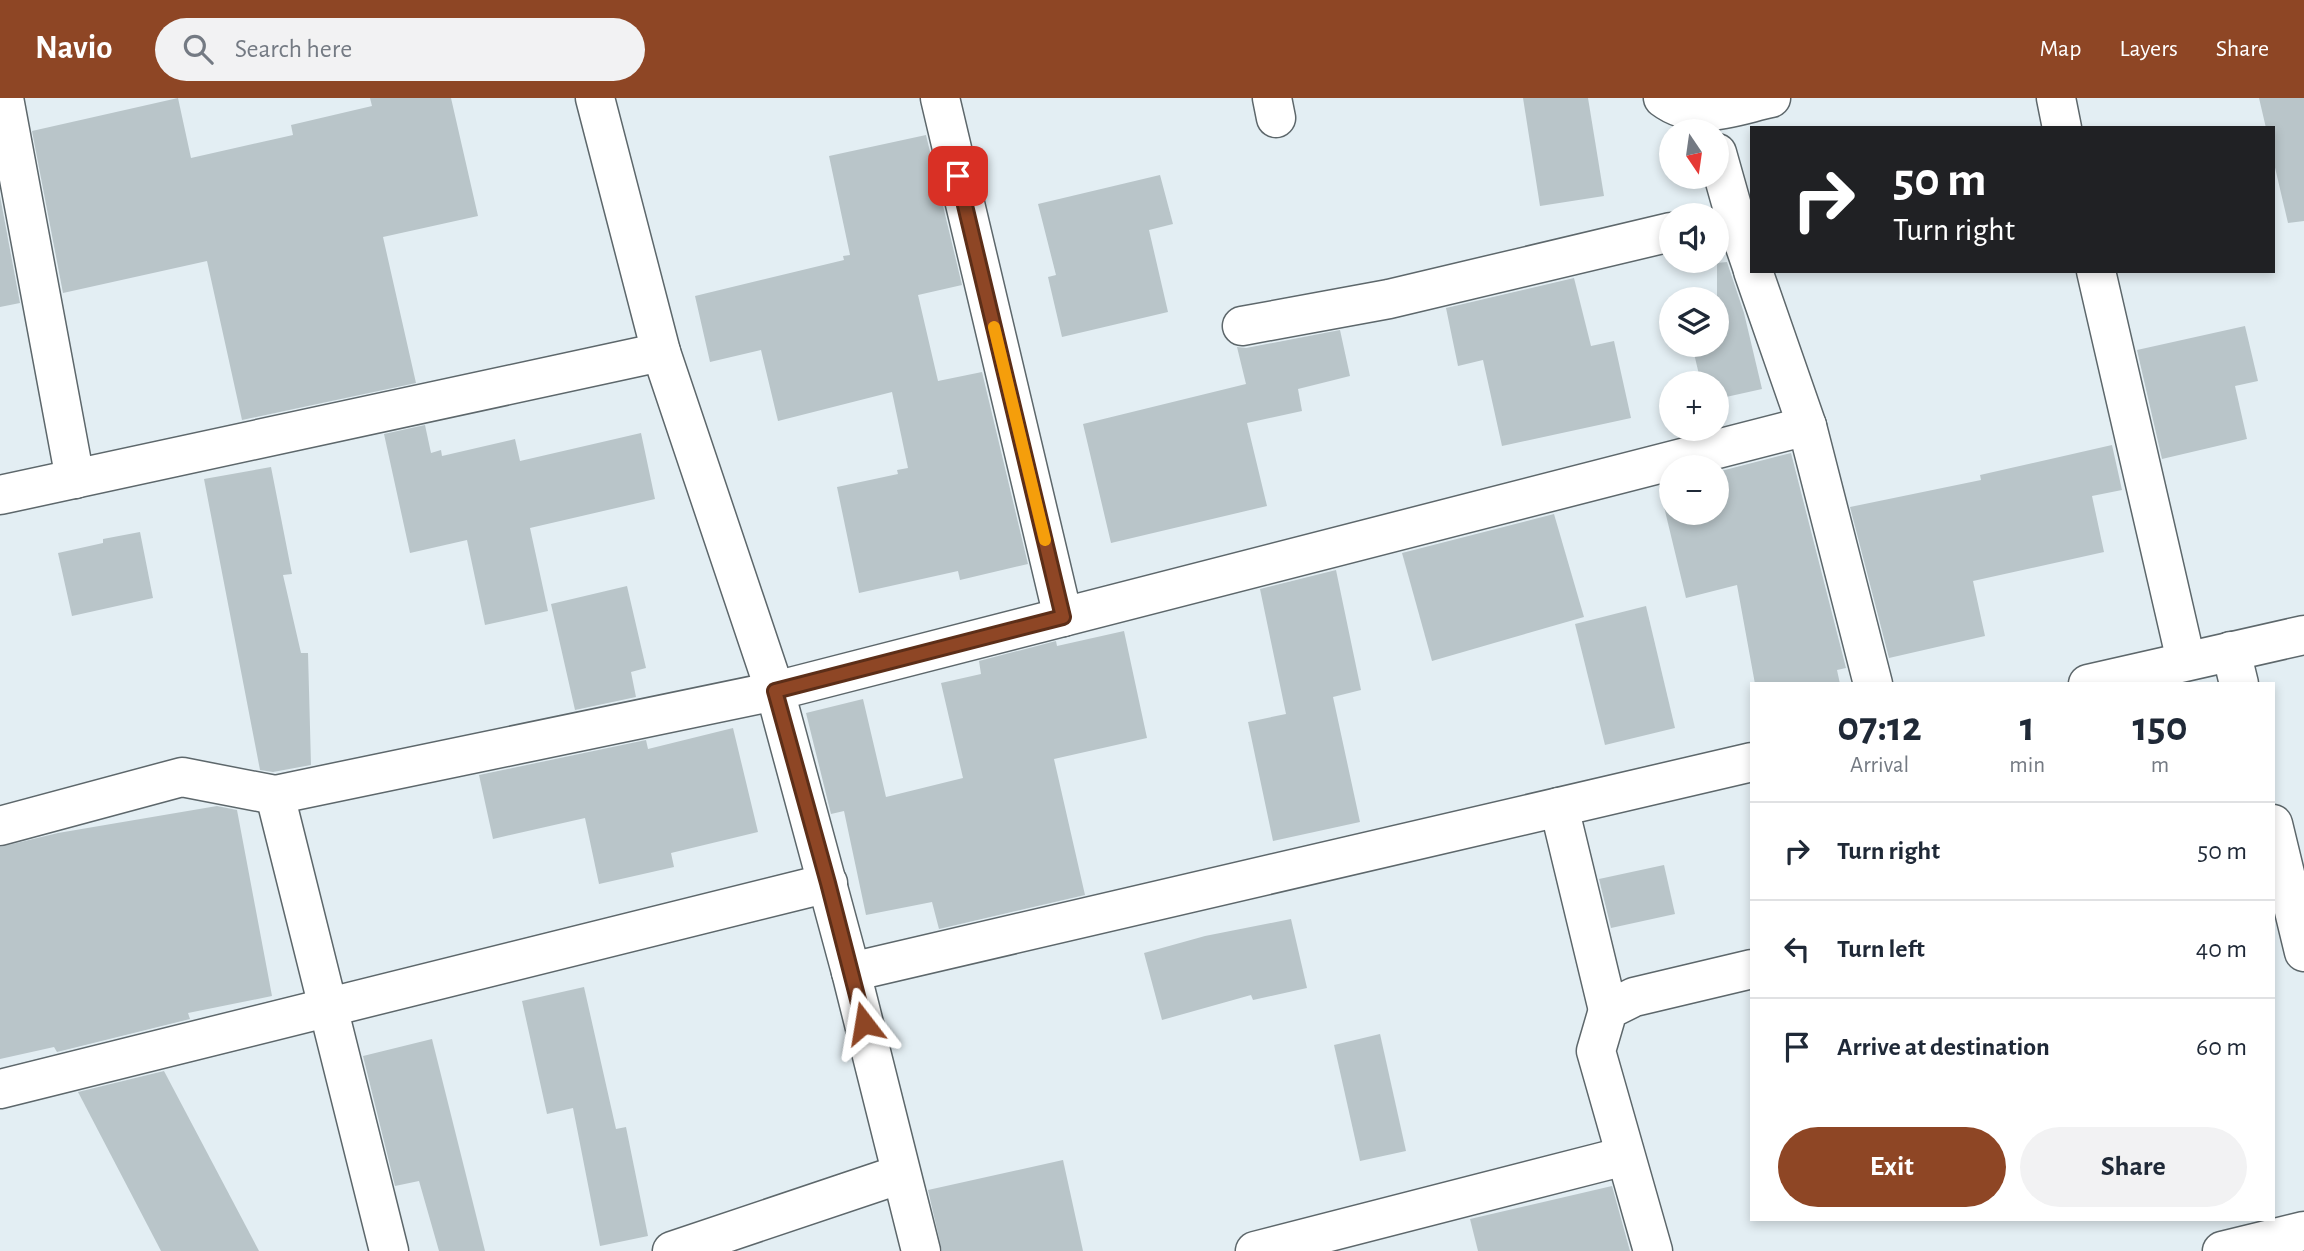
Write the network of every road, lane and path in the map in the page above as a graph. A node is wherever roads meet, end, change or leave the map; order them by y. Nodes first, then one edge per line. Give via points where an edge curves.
1 (5, 98) edge
2 (595, 98) edge
3 (940, 98) edge
4 (1663, 98) edge
5 (1770, 98) edge
6 (2056, 98) edge
7 (1701, 119) edge
8 (1716, 119) edge
9 (2062, 126) edge
10 (1729, 225) edge
11 (1659, 235) edge
12 (1750, 263) edge
13 (1754, 273) edge
14 (2096, 273) edge
15 (1242, 326) dead end
16 (661, 352) junction
17 (1807, 426) junction
18 (75, 479) junction
19 (0, 495) edge
20 (1063, 617) junction
21 (2304, 635) edge
22 (2186, 662) junction
23 (2235, 668) edge
24 (1872, 682) edge
25 (2097, 682) edge
26 (775, 691) junction
27 (1750, 762) edge
28 (275, 795) junction
29 (1559, 807) junction
30 (0, 826) edge
31 (2275, 836) edge
32 (828, 883) junction
33 (2304, 952) edge
34 (1750, 969) edge
35 (851, 972) junction
36 (327, 1008) junction
37 (1608, 1010) junction
38 (0, 1089) edge
39 (1625, 1156) junction
40 (901, 1174) junction
41 (2304, 1231) edge
42 (388, 1251) edge
43 (671, 1251) edge
44 (921, 1251) edge
45 (1255, 1251) edge
46 (1653, 1251) edge
47 (2222, 1251) edge

1 - 18 street
2 - 16 street
3 - 20 street
4 - 7 street
5 - 8 street
6 - 9 street
10 - 12 street
11 - 15 street via 1390,299
13 - 17 street
14 - 22 street
16 - 18 street
16 - 26 street
17 - 20 street
17 - 24 street
18 - 19 street
20 - 26 street
21 - 23 street
22 - 23 street
22 - 25 street
26 - 28 street
26 - 32 street
27 - 29 street
28 - 30 street via 182,777
28 - 36 street
29 - 35 street
29 - 37 street
31 - 33 street
32 - 35 street
32 - 36 street
34 - 37 street via 1634,997
35 - 40 street
36 - 38 street
36 - 42 street
37 - 39 street via 1596,1051
39 - 45 street
39 - 46 street
40 - 43 street
40 - 44 street
41 - 47 street

